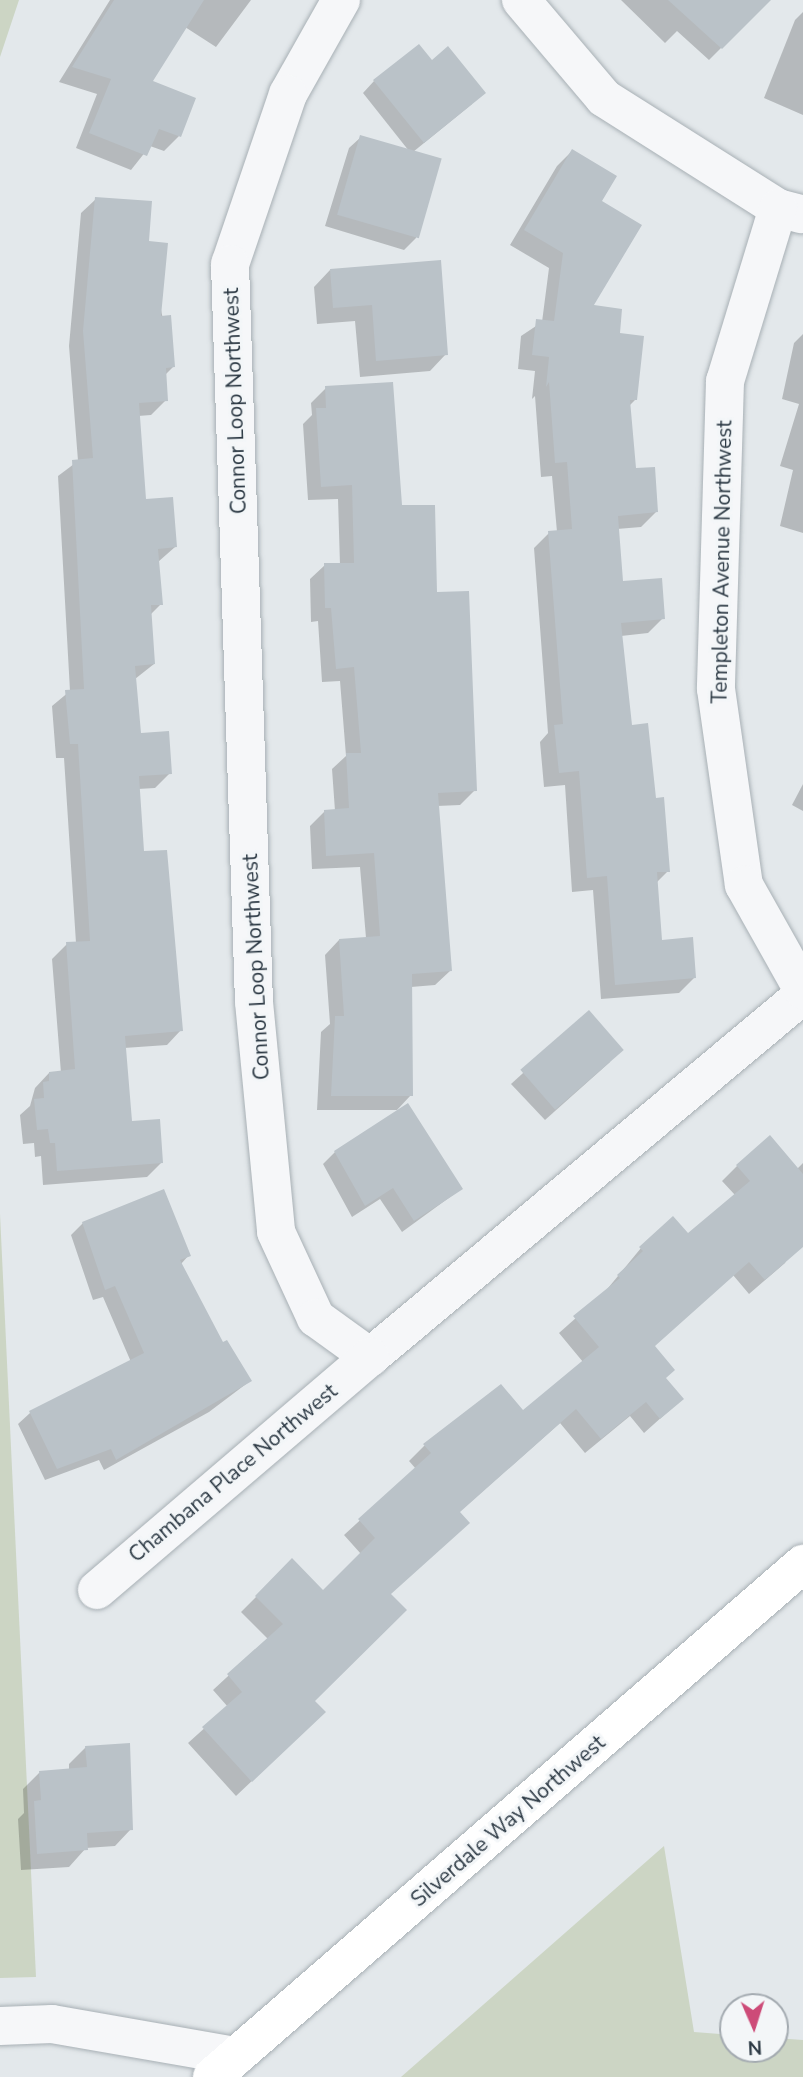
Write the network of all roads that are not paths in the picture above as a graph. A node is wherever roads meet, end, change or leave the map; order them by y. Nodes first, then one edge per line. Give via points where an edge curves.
1 (341, 0) edge
2 (521, 0) edge
3 (791, 211) edge
4 (803, 993) edge
5 (370, 1357) junction
6 (803, 1564) edge
7 (97, 1590) dead end
8 (0, 2026) edge
9 (224, 2066) edge

1 - 5 street, Connor Loop Northwest via 288,94 230,264 254,1002 276,1232 316,1318
2 - 3 street via 604,98
3 - 4 street, Templeton Avenue Northwest via 725,381 716,689 744,885
4 - 5 street
5 - 7 street, Chambana Place Northwest
6 - 9 main road, Silverdale Way Northwest
8 - 9 street via 52,2024

